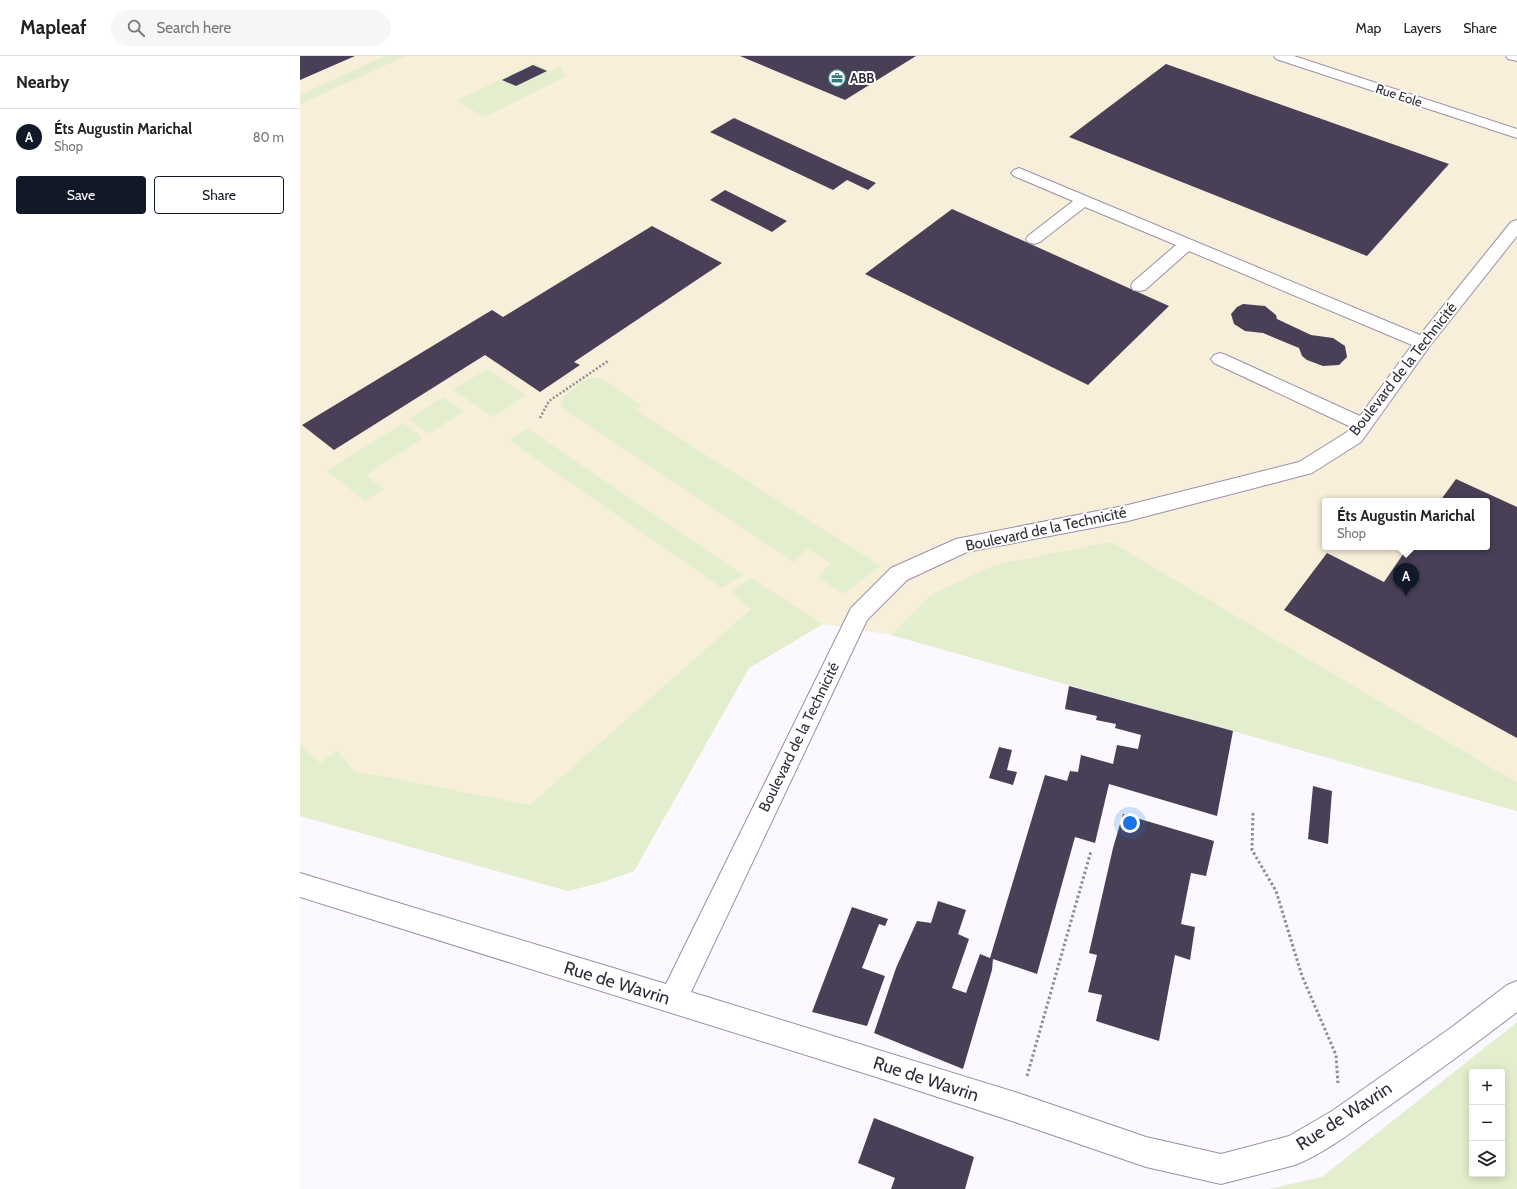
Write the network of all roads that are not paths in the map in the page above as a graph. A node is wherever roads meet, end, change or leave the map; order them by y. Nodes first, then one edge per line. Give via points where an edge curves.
1 (1281, 56) edge
2 (1513, 56) edge
3 (1517, 57) edge
4 (1517, 134) edge
5 (1019, 173) dead end
6 (1084, 200) junction
7 (1517, 225) edge
8 (1034, 238) dead end
9 (1188, 243) junction
10 (1139, 286) dead end
11 (1422, 343) junction
12 (1220, 359) dead end
13 (1358, 431) junction
14 (300, 885) edge
15 (1517, 995) edge
16 (673, 1000) junction

1 - 4 street, Rue Eole
2 - 3 street
5 - 6 street
6 - 8 street
6 - 9 street
7 - 11 street, Boulevard de la Technicité
9 - 10 street
9 - 11 street
11 - 13 street, Boulevard de la Technicité
12 - 13 street
13 - 16 street, Boulevard de la Technicité via 1305,468 1128,513 963,545 899,574 859,614
14 - 16 street, Rue de Wavrin
15 - 16 street, Rue de Wavrin via 1342,1121 1295,1150 1221,1169 1146,1152 1018,1108

